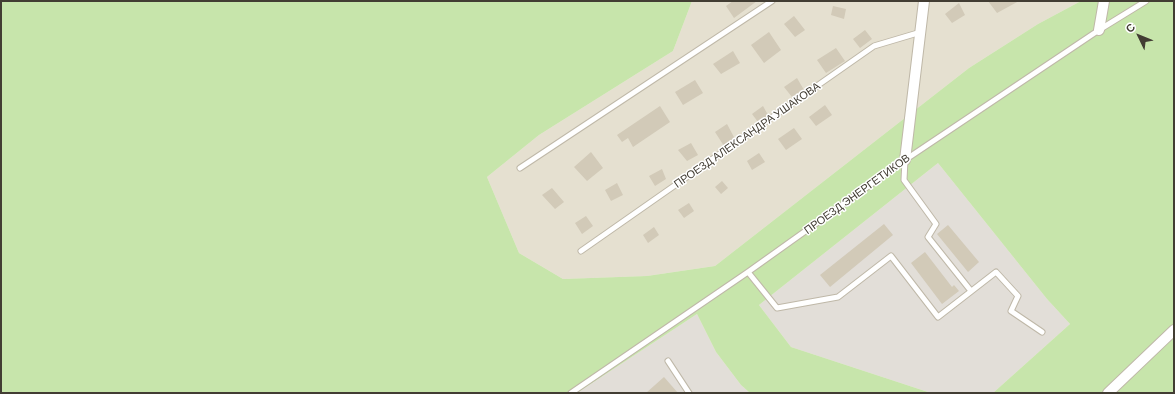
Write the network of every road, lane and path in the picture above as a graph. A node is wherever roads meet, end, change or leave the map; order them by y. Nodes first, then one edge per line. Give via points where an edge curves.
1 (772, 1) edge
2 (922, 1) edge
3 (1104, 1) edge
4 (1146, 1) edge
5 (1099, 30) junction
6 (921, 32) junction
7 (904, 160) junction
8 (520, 168) dead end
9 (581, 251) dead end
10 (748, 272) junction
11 (971, 291) junction
12 (1174, 330) edge
13 (1042, 332) dead end
14 (668, 361) dead end
15 (571, 393) edge
16 (689, 393) edge
17 (1108, 393) edge

1 - 8 lane
2 - 6 street
3 - 5 street
4 - 5 lane, ПРОЕЗД ЭНЕРГЕТИКОВ
5 - 7 lane, ПРОЕЗД ЭНЕРГЕТИКОВ
6 - 7 street
6 - 9 lane, ПРОЕЗД АЛЕКСАНДРА УШАКОВА via 874,46
7 - 10 lane, ПРОЕЗД ЭНЕРГЕТИКОВ
7 - 11 lane via 904,180 936,224 928,237
10 - 11 lane via 777,308 838,297 891,256 938,318
10 - 15 lane, ПРОЕЗД ЭНЕРГЕТИКОВ
11 - 13 lane via 996,272 1018,296 1011,311
12 - 17 street
14 - 16 lane

